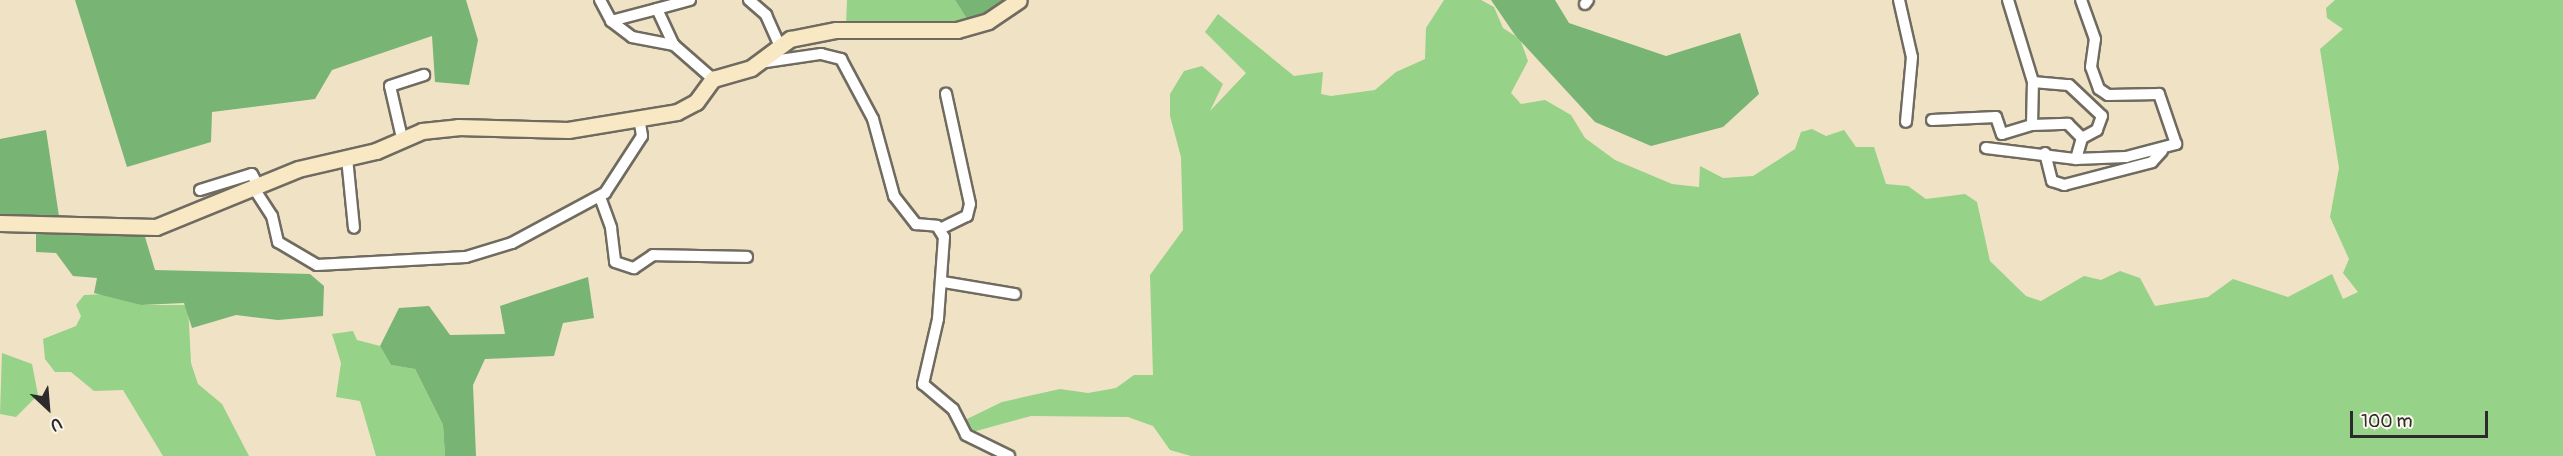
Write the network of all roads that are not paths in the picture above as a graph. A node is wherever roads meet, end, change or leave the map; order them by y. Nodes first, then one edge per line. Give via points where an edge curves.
1 (600, 0) edge
2 (690, 0) edge
3 (749, 0) edge
4 (1018, 0) edge
5 (1899, 0) edge
6 (2008, 0) edge
7 (2081, 0) edge
8 (657, 9) junction
9 (611, 21) junction
10 (779, 44) junction
11 (675, 45) junction
12 (759, 63) junction
13 (424, 75) dead end
14 (713, 80) junction
15 (2032, 82) junction
16 (946, 94) dead end
17 (639, 117) junction
18 (1932, 120) dead end
19 (1906, 122) dead end
20 (2032, 125) junction
21 (402, 138) junction
22 (2082, 138) junction
23 (1986, 148) dead end
24 (2162, 151) junction
25 (2044, 153) junction
26 (346, 158) junction
27 (2076, 159) junction
28 (257, 189) junction
29 (200, 190) dead end
30 (600, 197) junction
31 (0, 224) edge
32 (354, 228) dead end
33 (940, 229) junction
34 (747, 257) dead end
35 (943, 282) junction
36 (1015, 294) dead end
37 (1009, 456) edge

1 - 9 street
2 - 8 street
3 - 10 street via 766,15
4 - 10 street via 988,21 957,30 836,30
5 - 19 street via 1912,57
6 - 15 street
7 - 24 street via 2094,39 2091,67 2098,89 2108,95 2159,94 2176,140 2173,148
8 - 9 street
8 - 11 street
9 - 11 street via 646,43
10 - 12 street
11 - 14 street
12 - 14 street
12 - 33 street via 821,54 841,59 873,119 894,196 916,224
13 - 21 street via 390,86
14 - 17 street via 689,107
15 - 20 street
15 - 22 street via 2069,85 2102,116 2097,130
16 - 33 street via 970,204 967,216
17 - 21 street via 568,130 458,126
17 - 30 street via 642,136 635,151
18 - 20 street via 1996,117 2002,134
20 - 22 street via 2068,124
21 - 26 street
22 - 27 street
23 - 25 street
24 - 25 street via 2152,162 2064,185 2052,181
24 - 27 street
25 - 27 street
26 - 28 street via 298,169
26 - 32 street
28 - 29 street via 252,174
28 - 30 street via 272,216 278,242 317,265 466,257 512,243
28 - 31 street via 156,227
30 - 34 street via 611,228 615,262 634,268 653,255
33 - 35 street via 946,255
35 - 36 street
35 - 37 street via 923,384 953,409 966,435

